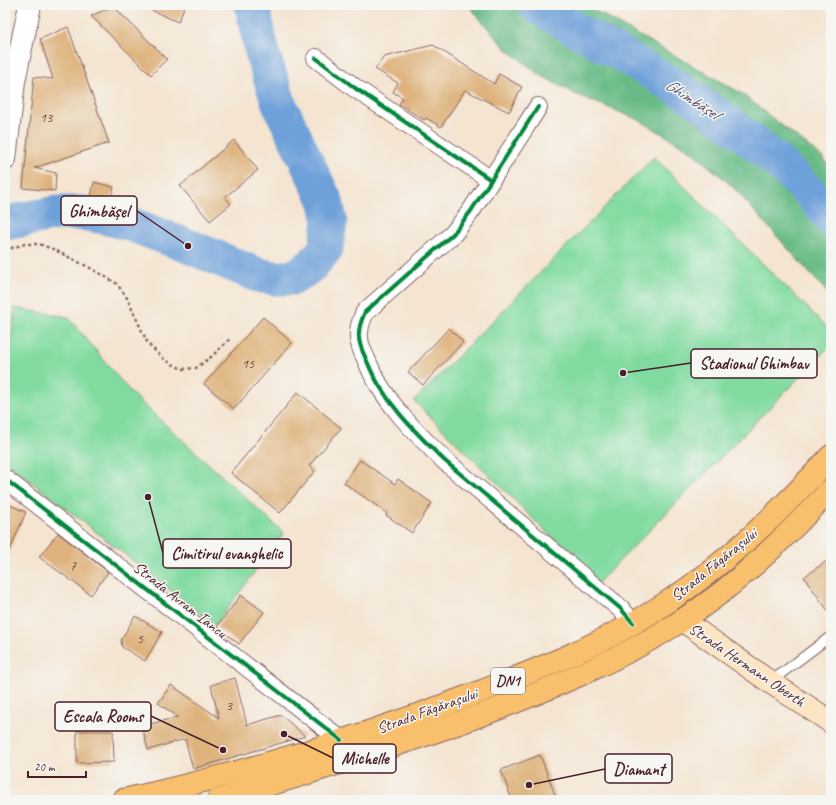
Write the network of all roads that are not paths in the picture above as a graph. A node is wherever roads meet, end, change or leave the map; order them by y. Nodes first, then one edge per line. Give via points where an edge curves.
1 (30, 5) edge
2 (316, 58) dead end
3 (538, 107) dead end
4 (5, 159) edge
5 (491, 180) junction
6 (831, 456) edge
7 (5, 479) edge
8 (831, 489) edge
9 (682, 620) junction
10 (633, 623) junction
11 (831, 636) edge
12 (770, 682) junction
13 (831, 722) edge
14 (341, 740) junction
15 (123, 800) edge
16 (218, 800) edge

1 - 4 street via 14,82
2 - 5 street via 355,88
3 - 5 street
5 - 10 street via 453,234 365,312 360,322 359,334 362,351 371,373 392,405 418,435 444,461 622,609
6 - 10 highway, Strada Făgărașului / DN1 via 782,508 736,551 701,579
7 - 14 street, Strada Avram Iancu
8 - 9 highway, Strada Făgărașului / DN1 via 751,568
9 - 12 main road, Strada Hermann Oberth
9 - 16 highway, Strada Făgărașului / DN1 via 618,657 526,697 385,749
10 - 14 highway, Strada Făgărașului / DN1 via 609,638 520,676
11 - 12 lane
12 - 13 main road, Strada Hermann Oberth
14 - 15 highway, Strada Făgărașului / DN1 via 187,786

